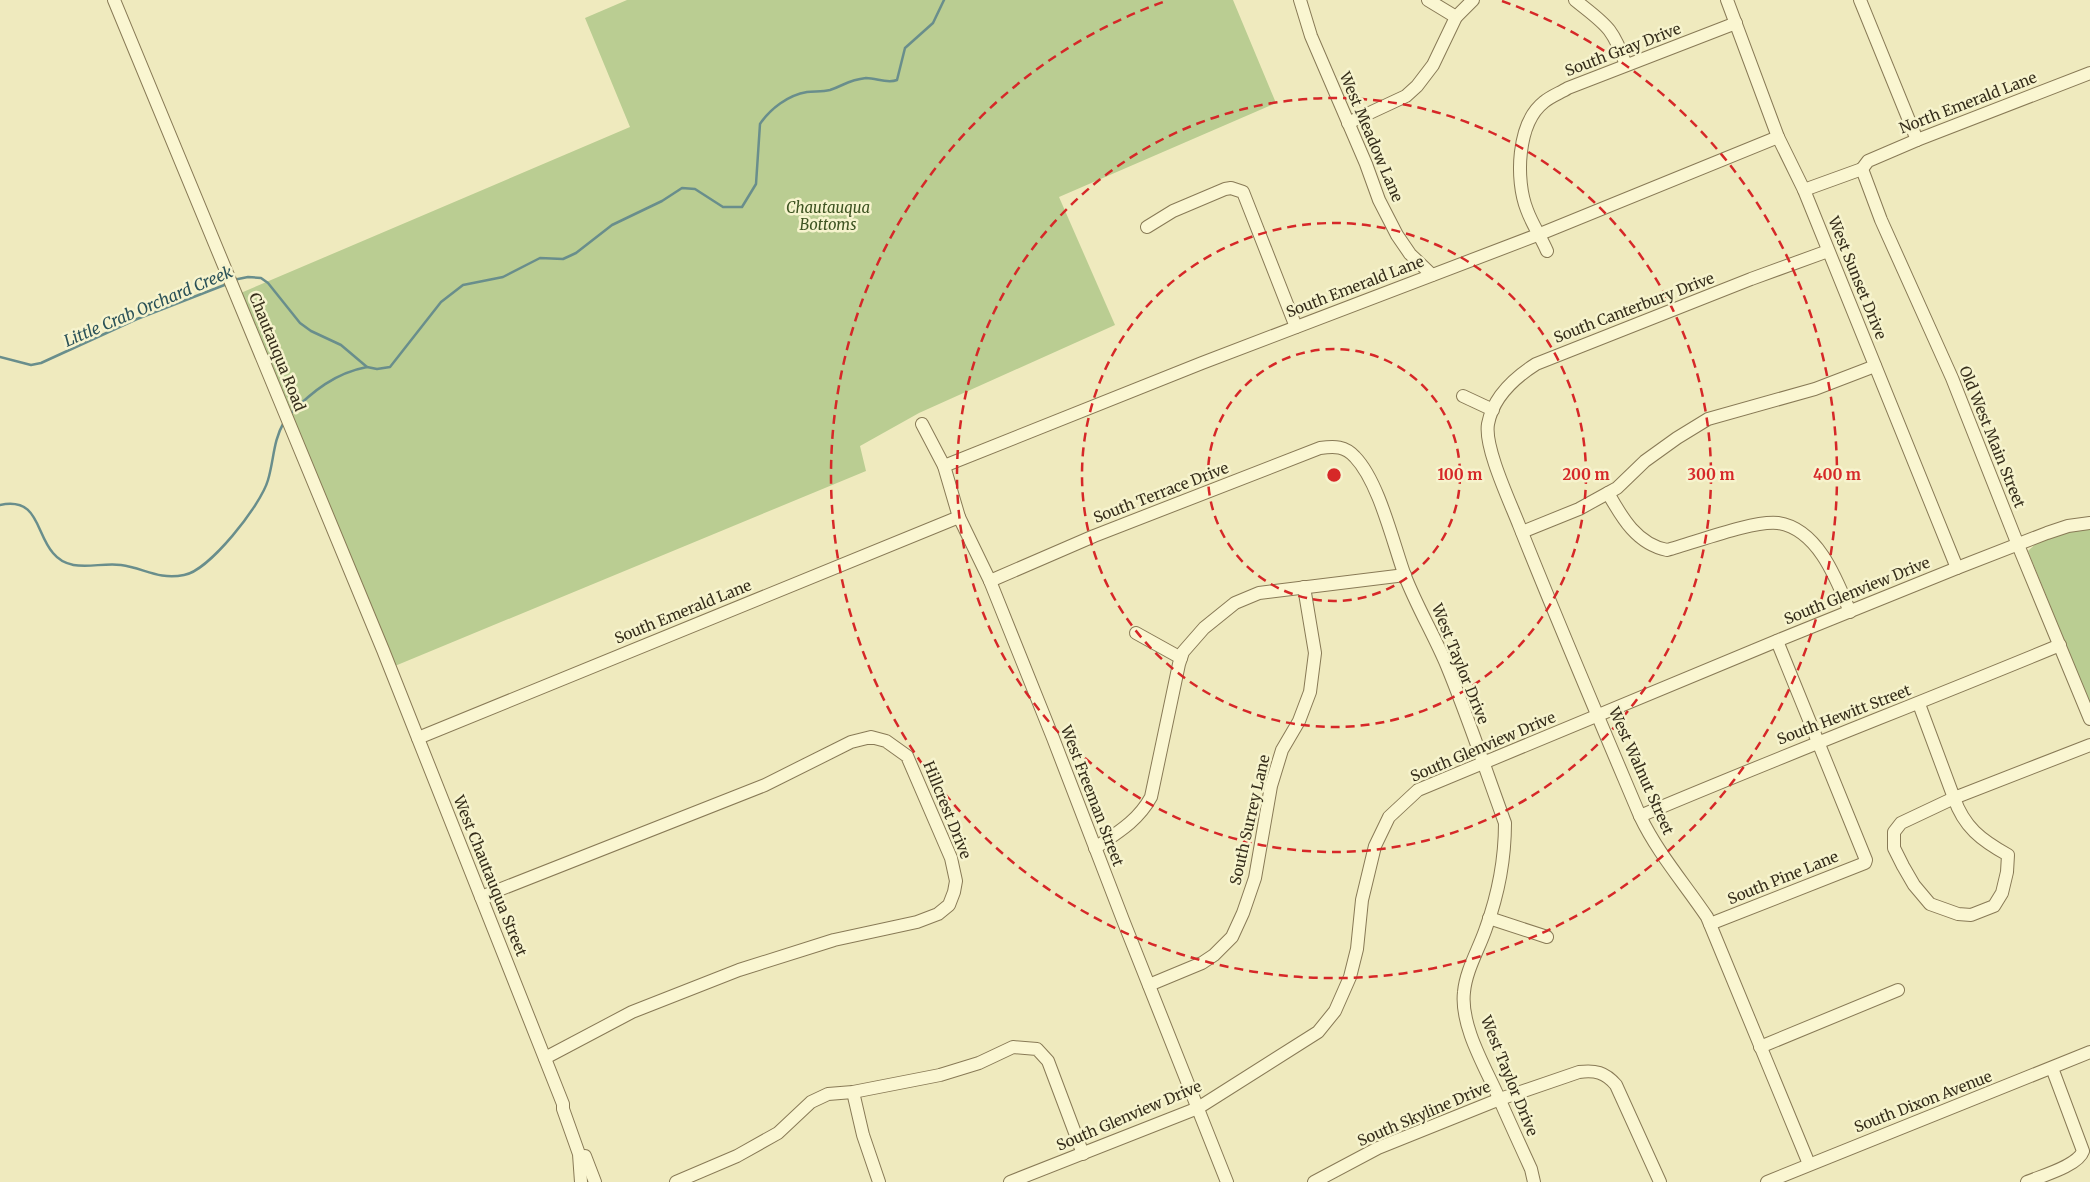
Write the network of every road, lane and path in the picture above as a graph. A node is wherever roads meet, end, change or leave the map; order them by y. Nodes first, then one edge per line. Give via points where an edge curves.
1 (114, 0) edge
2 (1300, 0) edge
3 (1428, 0) edge
4 (1473, 0) edge
5 (1574, 0) edge
6 (1727, 0) edge
7 (1860, 0) edge
8 (1456, 18) junction
9 (1736, 23) junction
10 (1626, 65) junction
11 (2090, 73) edge
12 (1348, 123) junction
13 (1778, 136) junction
14 (1917, 140) junction
15 (1862, 169) junction
16 (1804, 190) junction
17 (1147, 227) dead end
18 (1540, 234) junction
19 (1547, 251) dead end
20 (1828, 251) junction
21 (1432, 275) junction
22 (1296, 327) junction
23 (1875, 366) junction
24 (1463, 396) dead end
25 (1493, 410) junction
26 (922, 424) dead end
27 (1488, 434) joint
28 (1347, 449) joint
29 (944, 466) junction
30 (1608, 493) junction
31 (960, 517) junction
32 (2090, 523) edge
33 (1522, 532) junction
34 (2018, 546) junction
35 (1957, 568) junction
36 (1405, 575) junction
37 (990, 581) junction
38 (1304, 587) junction
39 (1850, 612) junction
40 (1136, 633) dead end
41 (1777, 641) junction
42 (2060, 645) junction
43 (1181, 658) junction
44 (387, 660) joint
45 (1918, 704) junction
46 (1598, 715) junction
47 (2090, 719) edge
48 (418, 738) junction
49 (1819, 742) junction
50 (2090, 745) edge
51 (1482, 763) junction
52 (1954, 798) junction
53 (1640, 816) junction
54 (1095, 848) junction
55 (481, 897) junction
56 (1489, 918) junction
57 (1710, 924) junction
58 (1547, 938) dead end
59 (1149, 985) junction
60 (1898, 990) dead end
61 (1760, 1047) junction
62 (2090, 1052) edge
63 (545, 1058) junction
64 (2052, 1068) junction
65 (853, 1092) junction
66 (1500, 1099) junction
67 (563, 1104) junction
68 (1198, 1108) junction
69 (1083, 1154) junction
70 (1809, 1164) junction
71 (582, 1182) edge
72 (595, 1182) edge
73 (676, 1182) edge
74 (879, 1182) edge
75 (1010, 1182) edge
76 (1227, 1182) edge
77 (1314, 1182) edge
78 (1534, 1182) edge
79 (1660, 1182) edge
80 (1767, 1182) edge
81 (2026, 1182) edge

1 - 44 street, Chautauqua Road
2 - 12 street, West Meadow Lane via 1311,36
3 - 8 street
4 - 8 street
5 - 10 street via 1610,28
6 - 9 street, West Sunset Drive
7 - 14 street
8 - 12 street via 1432,65 1417,86 1406,96
9 - 10 street, South Gray Drive
9 - 13 street, West Sunset Drive
10 - 18 street, South Gray Drive via 1543,102 1530,120 1521,145 1519,174 1526,209
11 - 14 street, North Emerald Lane
12 - 21 street, West Meadow Lane via 1396,234 1410,254
13 - 16 street, West Sunset Drive
13 - 18 street, South Emerald Lane
14 - 15 street, North Emerald Lane via 1868,161
15 - 16 street
15 - 34 street, Old West Main Street via 1881,220 1952,378
16 - 20 street, West Sunset Drive
17 - 22 street via 1173,211 1225,189 1243,192
18 - 19 street, South Gray Drive
18 - 21 street, South Emerald Lane
20 - 23 street, West Sunset Drive
20 - 25 street, South Canterbury Drive via 1536,364 1507,387
21 - 22 street, South Emerald Lane
22 - 29 street, South Emerald Lane
23 - 30 street via 1815,389 1708,419 1645,461
23 - 35 street, West Sunset Drive
24 - 25 street
25 - 27 street, South Canterbury Drive
26 - 29 street, West Freeman Street
27 - 33 street, West Walnut Street
28 - 36 street, West Taylor Drive via 1366,472
28 - 37 street, South Terrace Drive via 1320,448 1094,536
29 - 31 street, West Freeman Street
30 - 33 street via 1579,509
30 - 39 street via 1623,518 1655,548 1667,550 1759,525 1776,523 1789,526 1828,562
31 - 37 street, West Freeman Street
31 - 48 street, South Emerald Lane
32 - 34 street, South Glenview Drive via 2068,526
33 - 46 street, West Walnut Street
34 - 35 street, South Glenview Drive
34 - 42 street, Old West Main Street
35 - 39 street, South Glenview Drive
36 - 38 street
36 - 51 street, West Taylor Drive via 1447,666
37 - 54 street, West Freeman Street
38 - 43 street via 1259,593 1235,604 1204,628
38 - 59 street, South Surrey Lane via 1315,653 1312,683 1298,722 1282,750 1271,786 1255,878 1243,913 1232,937 1214,955
39 - 41 street, South Glenview Drive
40 - 43 street
41 - 46 street, South Glenview Drive
41 - 49 street
42 - 45 street, South Hewitt Street
42 - 47 street, Old West Main Street
43 - 54 street via 1151,797 1135,820
44 - 48 street, West Chautauqua Street
45 - 49 street, South Hewitt Street
45 - 52 street
46 - 51 street, South Glenview Drive
46 - 53 street, West Walnut Street
48 - 55 street, West Chautauqua Street
49 - 53 street, South Hewitt Street
49 - 57 street, South Pine Lane via 1866,860
50 - 52 street
51 - 56 street, West Taylor Drive via 1505,823 1501,870
51 - 68 street, South Glenview Drive via 1418,790 1389,817 1375,846 1362,900 1350,977 1335,1011 1318,1032
52 - 52 street via 1960,813 1976,834 2008,855 2002,893 1994,906 1972,914 1958,914 1930,904 1914,885 1894,848 1894,832 1901,822
53 - 57 street, West Walnut Street via 1651,840
54 - 59 street, West Freeman Street
55 - 63 street, West Chautauqua Street
55 - 63 street, Hillcrest Drive via 757,789 851,742 871,738 886,741 907,756 951,858 956,881 954,892 949,905 938,914 834,940 739,970 632,1012
56 - 58 street
56 - 66 street, West Taylor Drive via 1466,978 1464,994 1474,1043
57 - 61 street, West Walnut Street
59 - 68 street, West Freeman Street
60 - 61 street
61 - 70 street, West Walnut Street
62 - 64 street, South Dixon Avenue
63 - 67 street, West Chautauqua Street
64 - 70 street, South Dixon Avenue
64 - 81 street via 2083,1151 2082,1156
65 - 69 street via 940,1075 1013,1048 1037,1049 1048,1062
65 - 73 street via 828,1094 811,1102 778,1133
65 - 74 street
66 - 77 street, South Skyline Drive via 1378,1148
66 - 78 street, West Taylor Drive
66 - 79 street, South Skyline Drive via 1579,1072 1592,1070 1606,1075 1616,1085
67 - 71 street, West Chautauqua Street via 578,1154
67 - 72 street, West Chautauqua Street
68 - 69 street, South Glenview Drive
68 - 76 street, West Freeman Street
69 - 75 street, South Glenview Drive
70 - 80 street, South Dixon Avenue

